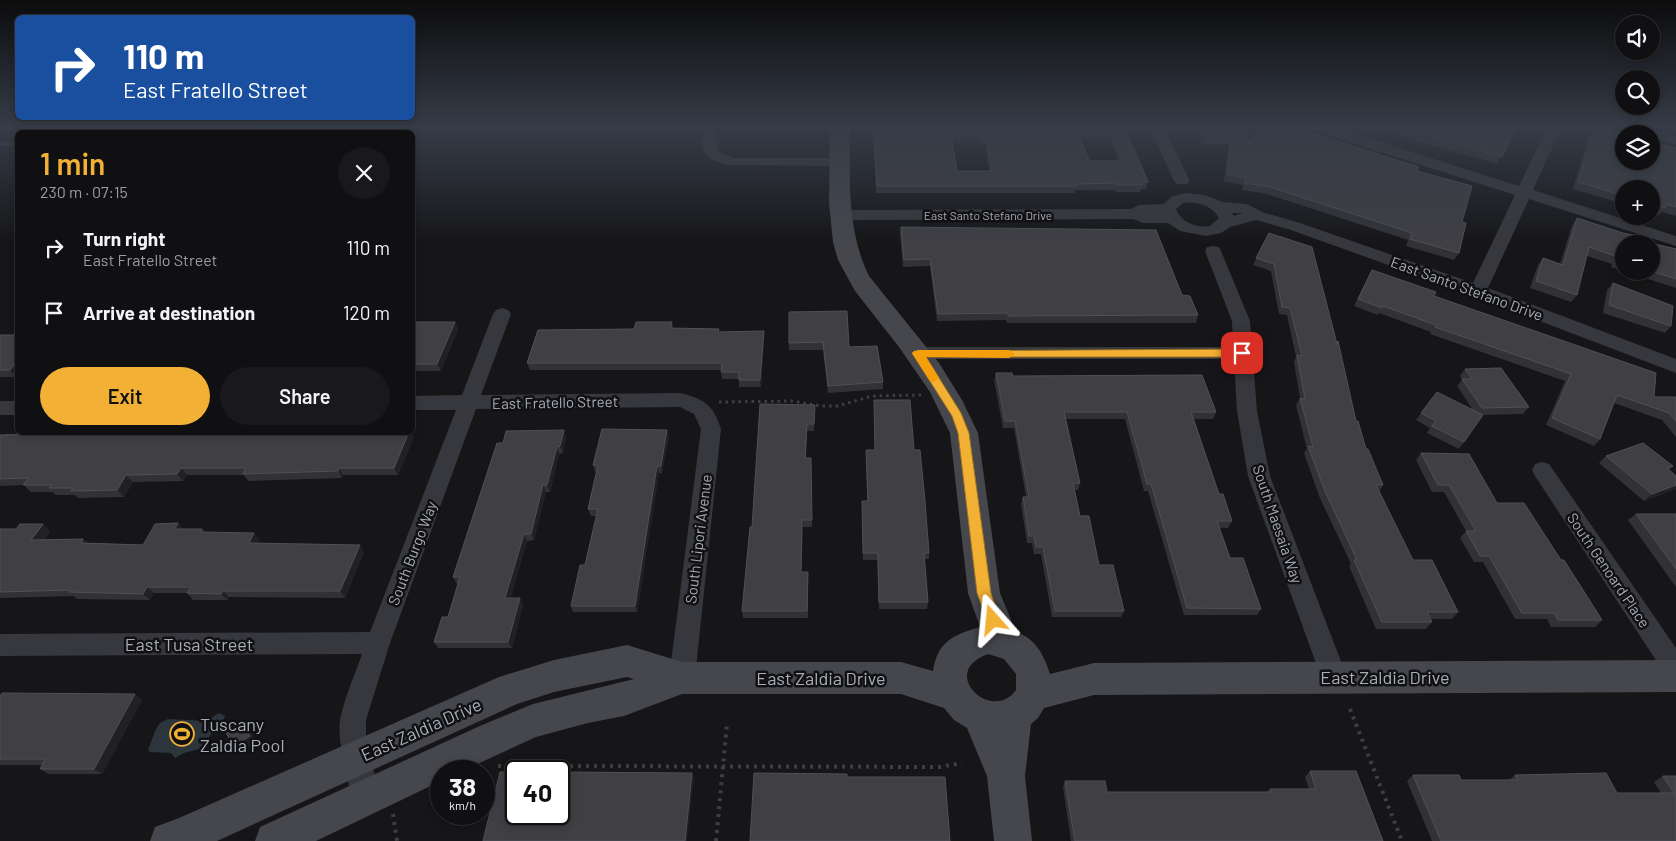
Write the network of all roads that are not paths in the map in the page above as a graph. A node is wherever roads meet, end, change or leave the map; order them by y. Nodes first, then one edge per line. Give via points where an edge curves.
1 (840, 165) edge
2 (1175, 165) edge
3 (1437, 165) edge
4 (1537, 165) edge
5 (1182, 181) junction
6 (1524, 193) junction
7 (1204, 199) junction
8 (1220, 207) junction
9 (1172, 209) junction
10 (840, 215) junction
11 (1256, 215) junction
12 (1219, 226) junction
13 (1195, 230) junction
14 (1676, 241) edge
15 (1213, 251) junction
16 (1478, 292) junction
17 (502, 314) dead end
18 (918, 353) junction
19 (1242, 353) junction
20 (1676, 366) edge
21 (415, 403) edge
22 (470, 403) junction
23 (696, 404) joint
24 (0, 408) edge
25 (15, 408) edge
26 (1542, 470) dead end
27 (378, 643) junction
28 (0, 645) edge
29 (970, 660) junction
30 (1676, 669) edge
31 (1676, 676) edge
32 (1334, 677) junction
33 (682, 678) junction
34 (1014, 697) junction
35 (357, 758) junction
36 (379, 801) junction
37 (169, 841) edge
38 (274, 841) edge
39 (1013, 841) edge

1 - 10 street
2 - 5 street
3 - 6 street
4 - 6 street
5 - 7 street via 1191,184
5 - 9 street via 1176,184
6 - 14 street
6 - 16 street
7 - 8 street
7 - 9 street, East Santo Stefano Drive via 1185,198
8 - 11 street, East Santo Stefano Drive via 1247,209
8 - 12 street via 1226,218
9 - 10 street, East Santo Stefano Drive via 1139,210 1136,214
9 - 13 street via 1178,224
10 - 18 street via 847,250 857,276
11 - 12 street
11 - 16 street, East Santo Stefano Drive
12 - 13 street
12 - 15 street, South Maesaia Way via 1219,246
13 - 15 street, South Maesaia Way via 1203,246
15 - 19 street, South Maesaia Way via 1241,321
16 - 20 street, East Santo Stefano Drive
17 - 22 street, South Burgo Way
18 - 19 street
18 - 29 street via 964,433 984,593 993,620
19 - 32 street, South Maesaia Way via 1247,411 1259,476
21 - 22 street, East Fratello Street
22 - 23 street, East Fratello Street via 680,400
22 - 27 street, South Burgo Way
23 - 33 street, South Lipori Avenue via 707,415 711,429
24 - 25 street
26 - 30 street, South Genoard Place
27 - 28 street, East Tusa Street
27 - 35 street, South Burgo Way via 353,720
29 - 33 street, East Zaldia Drive via 901,678
29 - 34 street via 1019,650
29 - 34 street via 964,707
31 - 32 street, East Zaldia Drive
32 - 34 street, East Zaldia Drive via 1094,679
33 - 35 street, East Zaldia Drive via 627,661 554,676 511,689
33 - 36 street, East Zaldia Drive via 624,699 533,721
34 - 39 street via 1006,776
35 - 36 street, South Burgo Way
35 - 37 street, East Zaldia Drive
36 - 38 street, East Zaldia Drive

